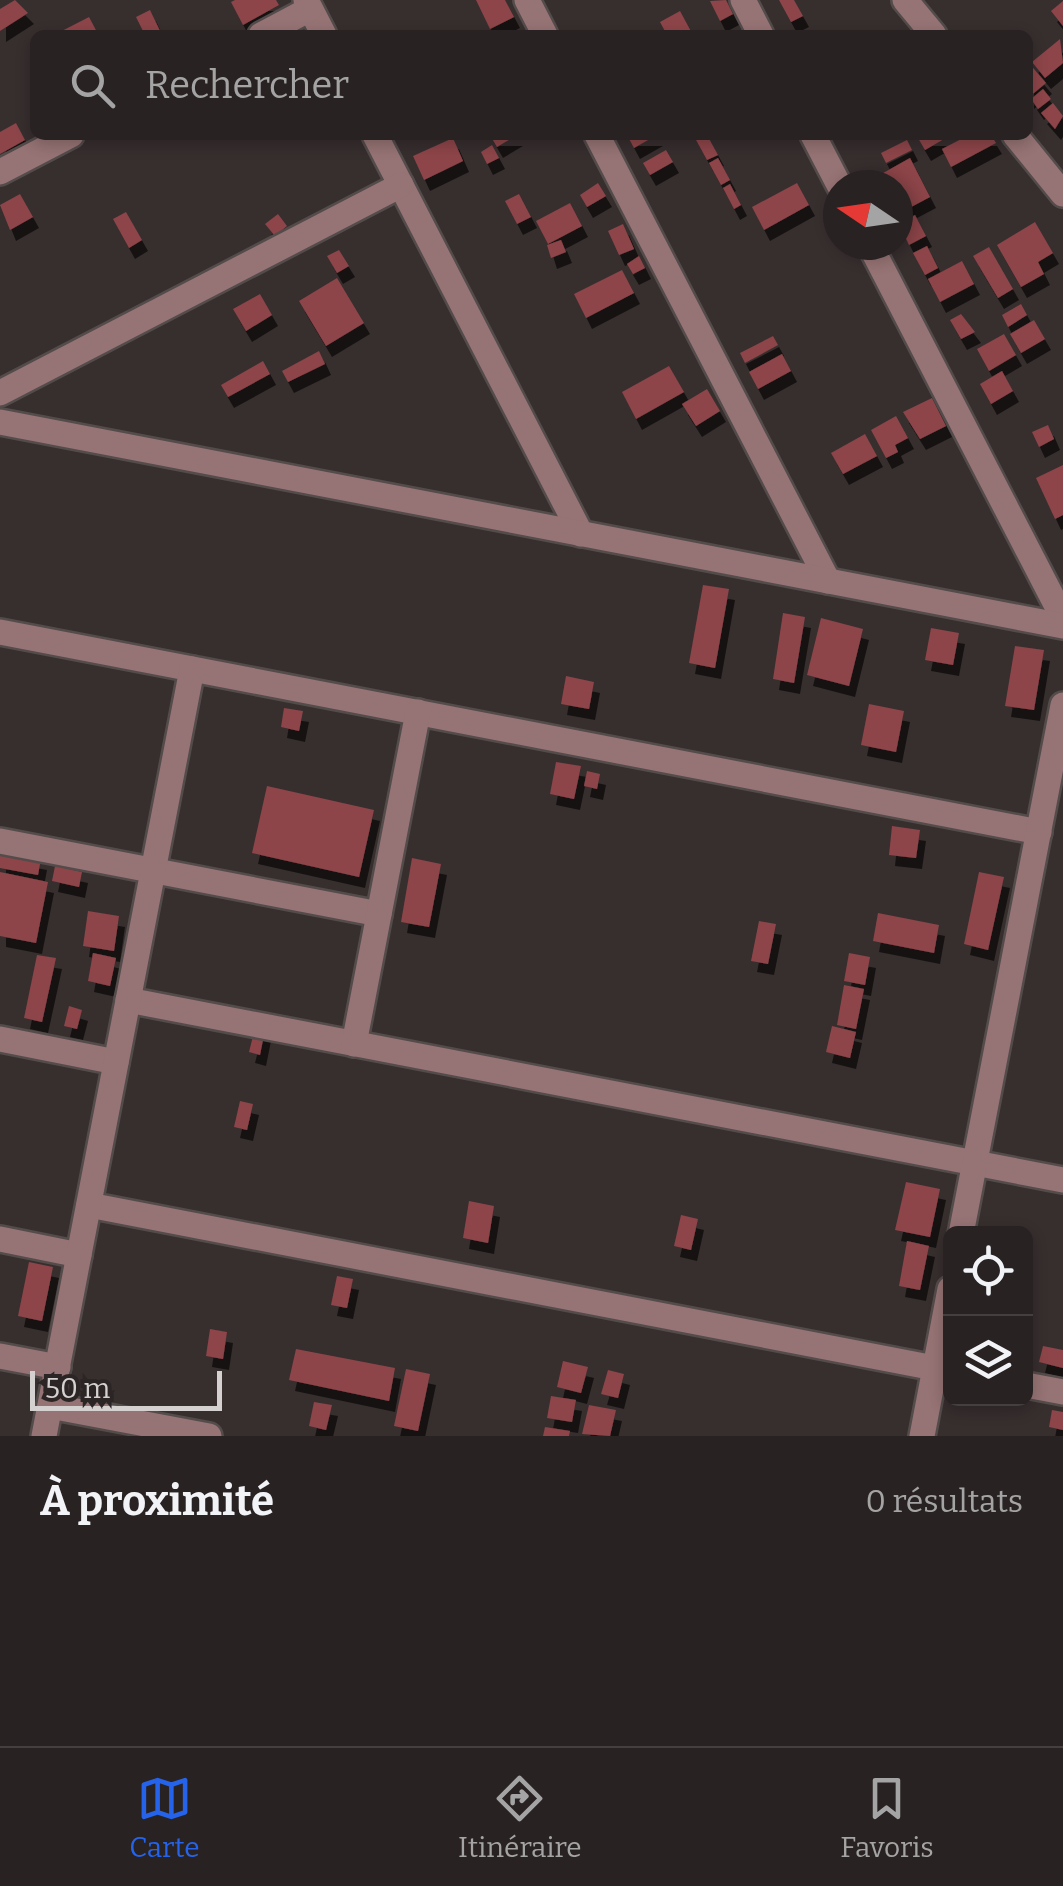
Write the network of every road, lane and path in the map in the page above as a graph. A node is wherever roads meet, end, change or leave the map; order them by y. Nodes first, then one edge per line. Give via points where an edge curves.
1 (527, 0) edge
2 (743, 0) edge
3 (906, 0) edge
4 (308, 5) edge
5 (269, 30) edge
6 (321, 30) edge
7 (542, 30) edge
8 (758, 30) edge
9 (930, 30) edge
10 (61, 140) edge
11 (378, 140) edge
12 (600, 140) edge
13 (816, 140) edge
14 (1019, 140) edge
15 (831, 170) edge
16 (0, 172) edge
17 (401, 185) junction
18 (1063, 194) edge
19 (878, 260) edge
20 (0, 393) edge
21 (0, 422) edge
22 (581, 534) junction
23 (828, 581) junction
24 (1063, 618) edge
25 (1063, 626) edge
26 (0, 632) edge
27 (192, 669) junction
28 (1063, 705) edge
29 (418, 712) junction
30 (1039, 832) junction
31 (0, 841) edge
32 (153, 870) junction
33 (379, 914) junction
34 (128, 1000) junction
35 (0, 1040) edge
36 (354, 1044) junction
37 (116, 1062) junction
38 (975, 1164) junction
39 (1063, 1180) edge
40 (89, 1205) junction
41 (963, 1226) edge
42 (0, 1239) edge
43 (79, 1254) junction
44 (0, 1356) edge
45 (58, 1367) junction
46 (943, 1370) edge
47 (1033, 1386) edge
48 (1063, 1392) edge
49 (50, 1406) junction
50 (44, 1436) edge
51 (209, 1436) edge
52 (922, 1436) edge

1 - 7 street
2 - 8 street
3 - 9 street
4 - 5 street
4 - 6 street
10 - 16 street
11 - 17 street
12 - 23 street
13 - 15 street
14 - 18 street
17 - 20 street
17 - 22 street
19 - 24 street
21 - 22 street
22 - 23 street
23 - 25 street
26 - 27 street
27 - 29 street
27 - 32 street
28 - 30 street
29 - 30 street
29 - 33 street
30 - 38 street
31 - 32 street
32 - 33 street
32 - 34 street
33 - 36 street
34 - 36 street
34 - 37 street
35 - 37 street
36 - 38 street
37 - 40 street
38 - 39 street
38 - 41 street
40 - 43 street
40 - 46 street
42 - 43 street
43 - 45 street
44 - 45 street
45 - 49 street
46 - 52 street
47 - 48 street
49 - 50 street
49 - 51 street

